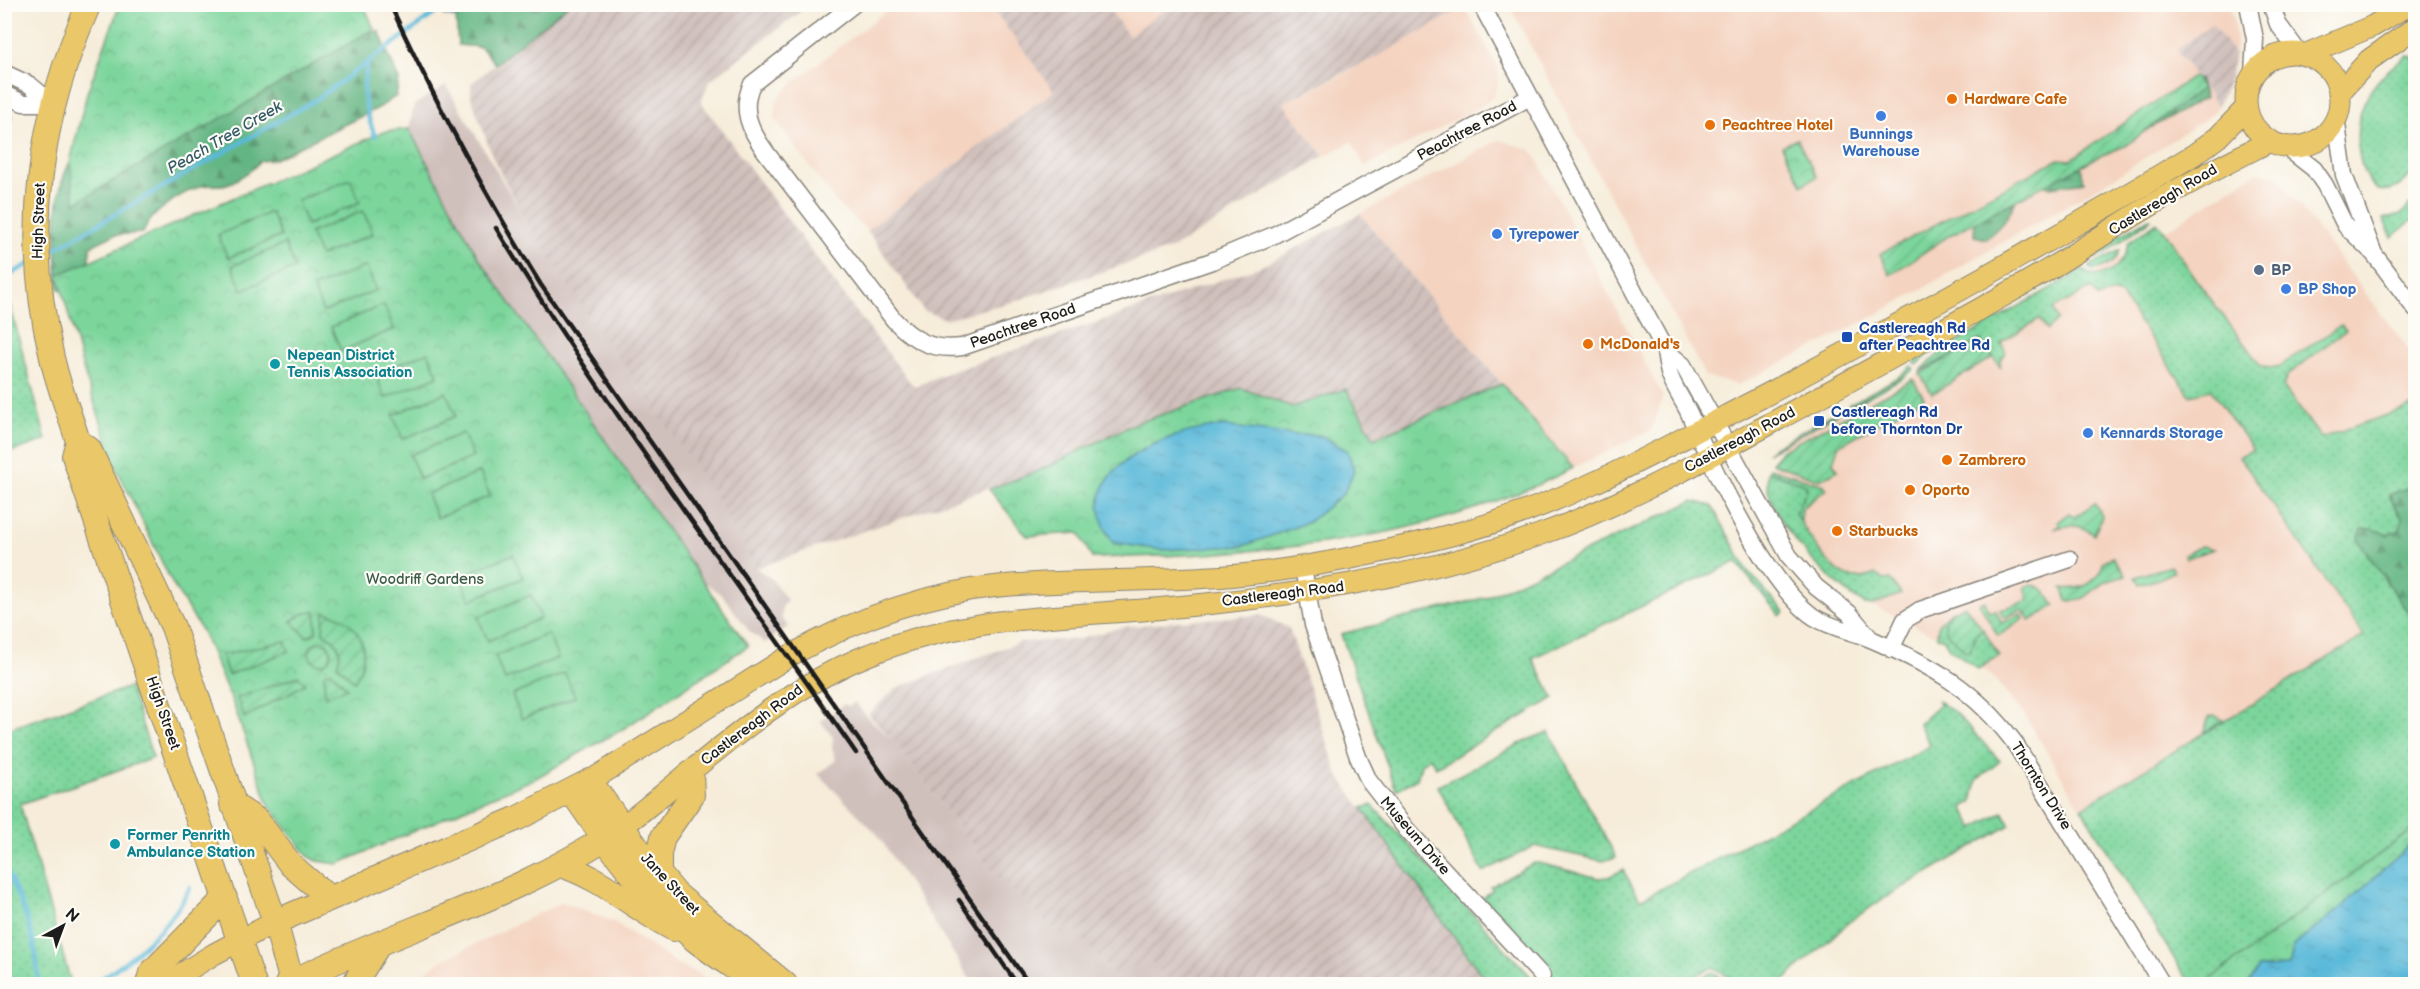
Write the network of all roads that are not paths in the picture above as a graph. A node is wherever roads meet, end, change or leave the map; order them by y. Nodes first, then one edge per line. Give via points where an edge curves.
1 (89, 4) edge
2 (854, 4) edge
3 (1481, 4) edge
4 (2248, 4) edge
5 (2271, 4) edge
6 (2410, 4) edge
7 (2415, 27) edge
8 (2302, 54) junction
9 (4, 74) edge
10 (2253, 74) junction
11 (2339, 93) junction
12 (4, 94) edge
13 (1530, 97) junction
14 (52, 103) junction
15 (2246, 108) junction
16 (2336, 117) junction
17 (2278, 144) junction
18 (2374, 254) junction
19 (2415, 310) edge
20 (1705, 426) junction
21 (78, 441) junction
22 (1728, 446) junction
23 (1708, 456) junction
24 (2070, 559) dead end
25 (1304, 567) junction
26 (1307, 592) junction
27 (1870, 638) junction
28 (1891, 649) junction
29 (691, 772) junction
30 (574, 790) junction
31 (232, 804) junction
32 (613, 833) junction
33 (561, 866) junction
34 (659, 876) junction
35 (328, 897) junction
36 (225, 898) junction
37 (275, 922) junction
38 (695, 939) junction
39 (239, 940) junction
40 (379, 944) junction
41 (1542, 976) dead end
42 (148, 984) edge
43 (165, 984) edge
44 (254, 984) edge
45 (291, 984) edge
46 (354, 984) edge
47 (758, 984) edge
48 (785, 984) edge
49 (2162, 984) edge

1 - 14 highway, High Street
2 - 13 street, Peachtree Road via 752,84 746,96 749,122 765,151 894,320 906,333 933,348 962,347 1212,261 1274,235
3 - 13 street, Peachtree Road
4 - 10 street via 2254,39
5 - 8 street via 2278,24
6 - 8 main road via 2373,26
7 - 11 main road via 2369,60
8 - 10 main road via 2274,57
8 - 11 main road via 2331,73
9 - 14 street via 30,85
10 - 15 main road
11 - 16 main road
12 - 14 street via 23,103
13 - 20 street, Peachtree Road via 1665,350 1683,365
14 - 21 highway, High Street via 42,154 36,241 38,278 51,356
15 - 17 main road via 2252,124
15 - 20 main road, Castlereagh Road via 2195,154 2082,222 1965,289
16 - 17 main road via 2325,135 2316,141 2296,147
16 - 18 street via 2344,175
17 - 18 street via 2314,169 2345,225
17 - 22 main road, Castlereagh Road via 2170,194 2041,274
18 - 19 street
20 - 22 street, Peachtree Road
20 - 23 street, Peachtree Road
20 - 25 main road, Castlereagh Road via 1588,485 1507,518 1387,551
21 - 31 highway, High Street via 88,449 173,627
21 - 36 highway, High Street via 74,456
22 - 23 main road, Castlereagh Road
22 - 27 street, Thornton Drive via 1789,556
23 - 26 main road, Castlereagh Road via 1605,509 1539,535 1437,566
23 - 27 street, Thornton Drive via 1763,558 1791,596 1833,628
24 - 28 street via 1920,610 1905,620
25 - 26 street, Museum Drive
25 - 30 main road, Castlereagh Road via 1224,576 998,586 887,611 816,641
26 - 29 main road, Castlereagh Road via 990,621 926,635 865,656 798,688
26 - 41 street, Museum Drive via 1313,625 1369,781 1407,830
27 - 28 street, Thornton Drive
28 - 49 street, Thornton Drive via 1958,684 2003,728
29 - 32 main road, Castlereagh Road
29 - 34 highway via 692,795 663,837
30 - 32 highway, Jane Street
30 - 35 highway, Castlereagh Road via 518,818
31 - 35 highway via 257,820 291,865
31 - 37 highway, High Street
32 - 33 highway, Castlereagh Road
32 - 34 highway, Jane Street
32 - 38 highway, Jane Street via 640,886
33 - 38 highway via 582,872 643,914
33 - 40 highway, Castlereagh Road
34 - 48 highway, Jane Street via 693,910
35 - 37 highway, Castlereagh Road
36 - 39 highway, High Street
36 - 42 highway via 151,973
37 - 39 main road
37 - 45 highway, High Street
38 - 47 highway, Jane Street
39 - 43 main road
39 - 44 highway, High Street
40 - 45 highway, Castlereagh Road
40 - 46 highway

